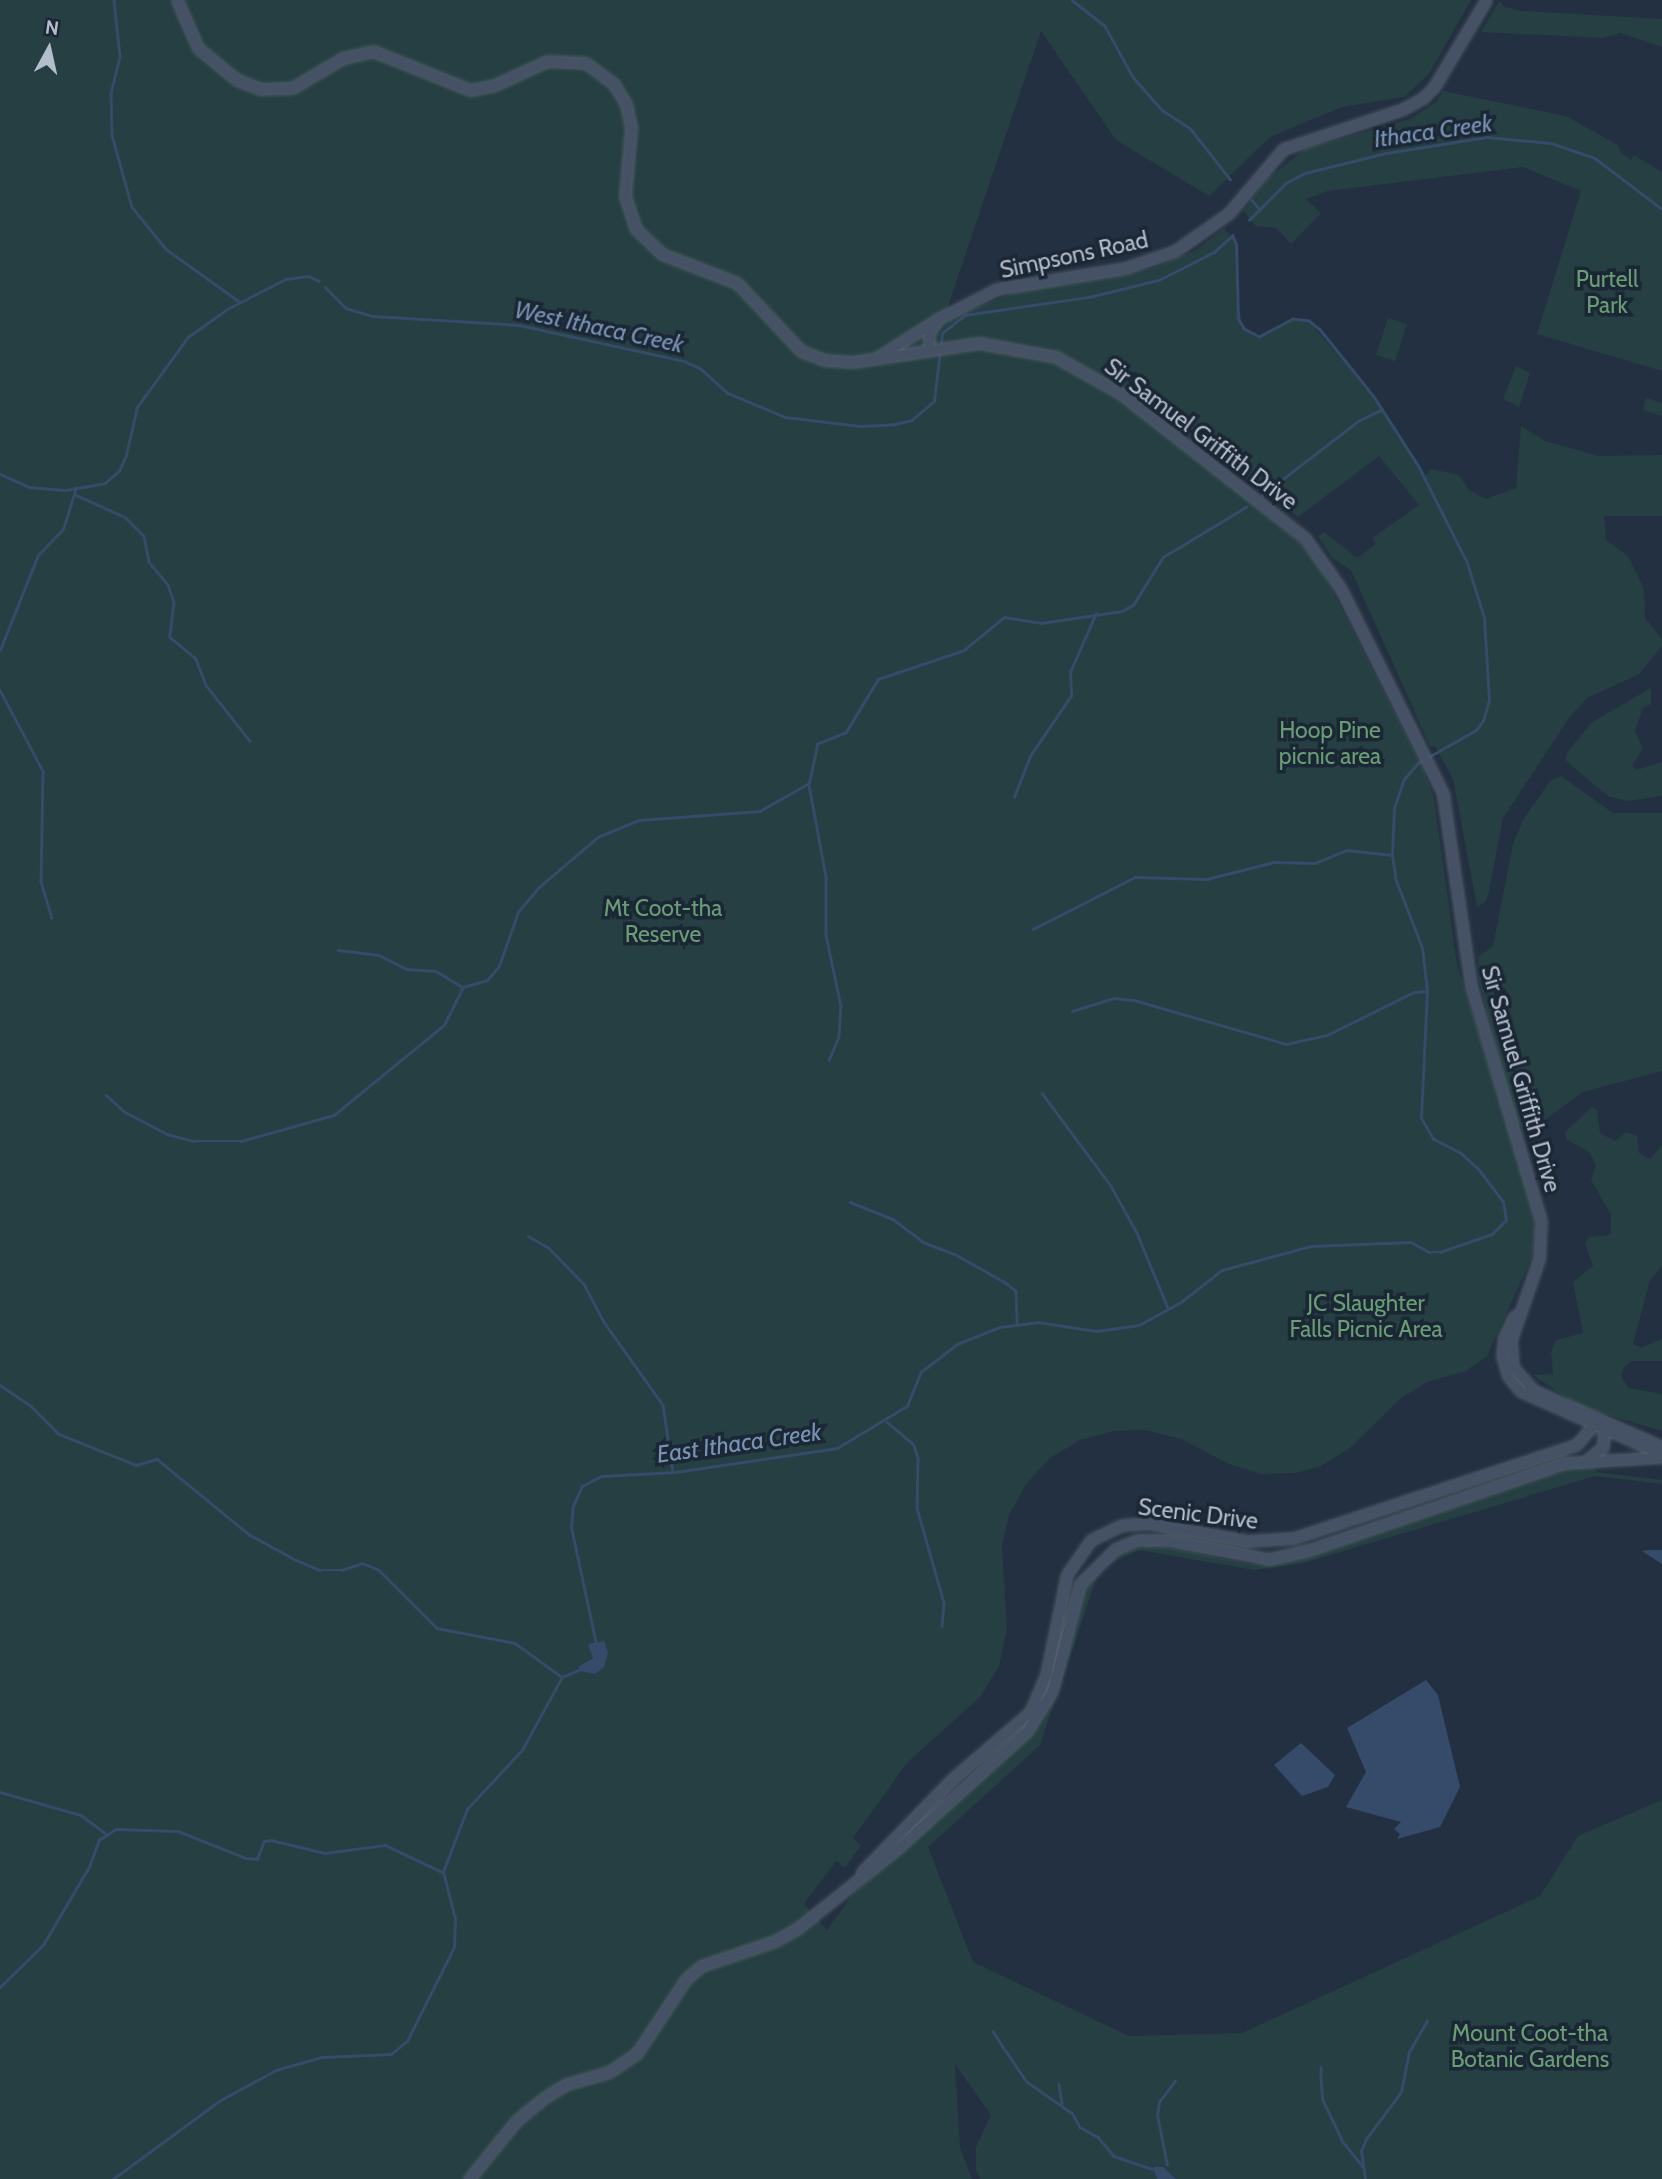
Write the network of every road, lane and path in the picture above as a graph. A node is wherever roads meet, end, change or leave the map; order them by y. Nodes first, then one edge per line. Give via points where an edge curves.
1 (177, 0) edge
2 (1486, 0) edge
3 (938, 319) junction
4 (938, 348) junction
5 (876, 358) junction
6 (1596, 1423) junction
7 (1605, 1432) junction
8 (1662, 1447) edge
9 (1662, 1456) edge
10 (1574, 1461) junction
11 (885, 1848) junction
12 (898, 1848) junction
13 (846, 1889) junction
14 (469, 2179) edge

1 - 5 main road, Sir Samuel Griffith Drive via 198,48 237,80 270,90 303,84 343,58 373,51 470,90 495,86 547,61 586,63 614,84 626,104 631,128 625,196 636,229 646,242 670,258 737,283 784,337 812,356 836,362
2 - 3 main road, Simpsons Road via 1434,88 1423,98 1283,149 1229,213 1193,241 1155,260 1125,268 998,289
3 - 4 main road via 929,333
3 - 5 main road, Simpsons Road
4 - 5 main road, Sir Samuel Griffith Drive
4 - 6 main road, Sir Samuel Griffith Drive via 1001,344 1042,352 1080,367 1282,517 1331,571 1423,748 1448,816 1471,986 1540,1213 1539,1259 1510,1347 1516,1381
6 - 7 main road
6 - 8 main road, Sir Samuel Griffith Drive
6 - 11 main road, Scenic Drive via 1574,1446 1294,1538 1248,1541 1148,1522 1106,1531 1081,1549 1067,1574 1046,1675 1030,1712 955,1776
7 - 9 main road
7 - 10 main road, Scenic Drive via 1598,1454
9 - 10 main road, Scenic Drive
10 - 12 main road, Scenic Drive via 1309,1550 1269,1559 1147,1539 1115,1549 1080,1584 1058,1671 1037,1720
11 - 12 main road
11 - 13 main road
12 - 13 main road
13 - 14 main road via 775,1941 701,1966 686,1979 637,2053 609,2072 567,2084 545,2097 517,2120

